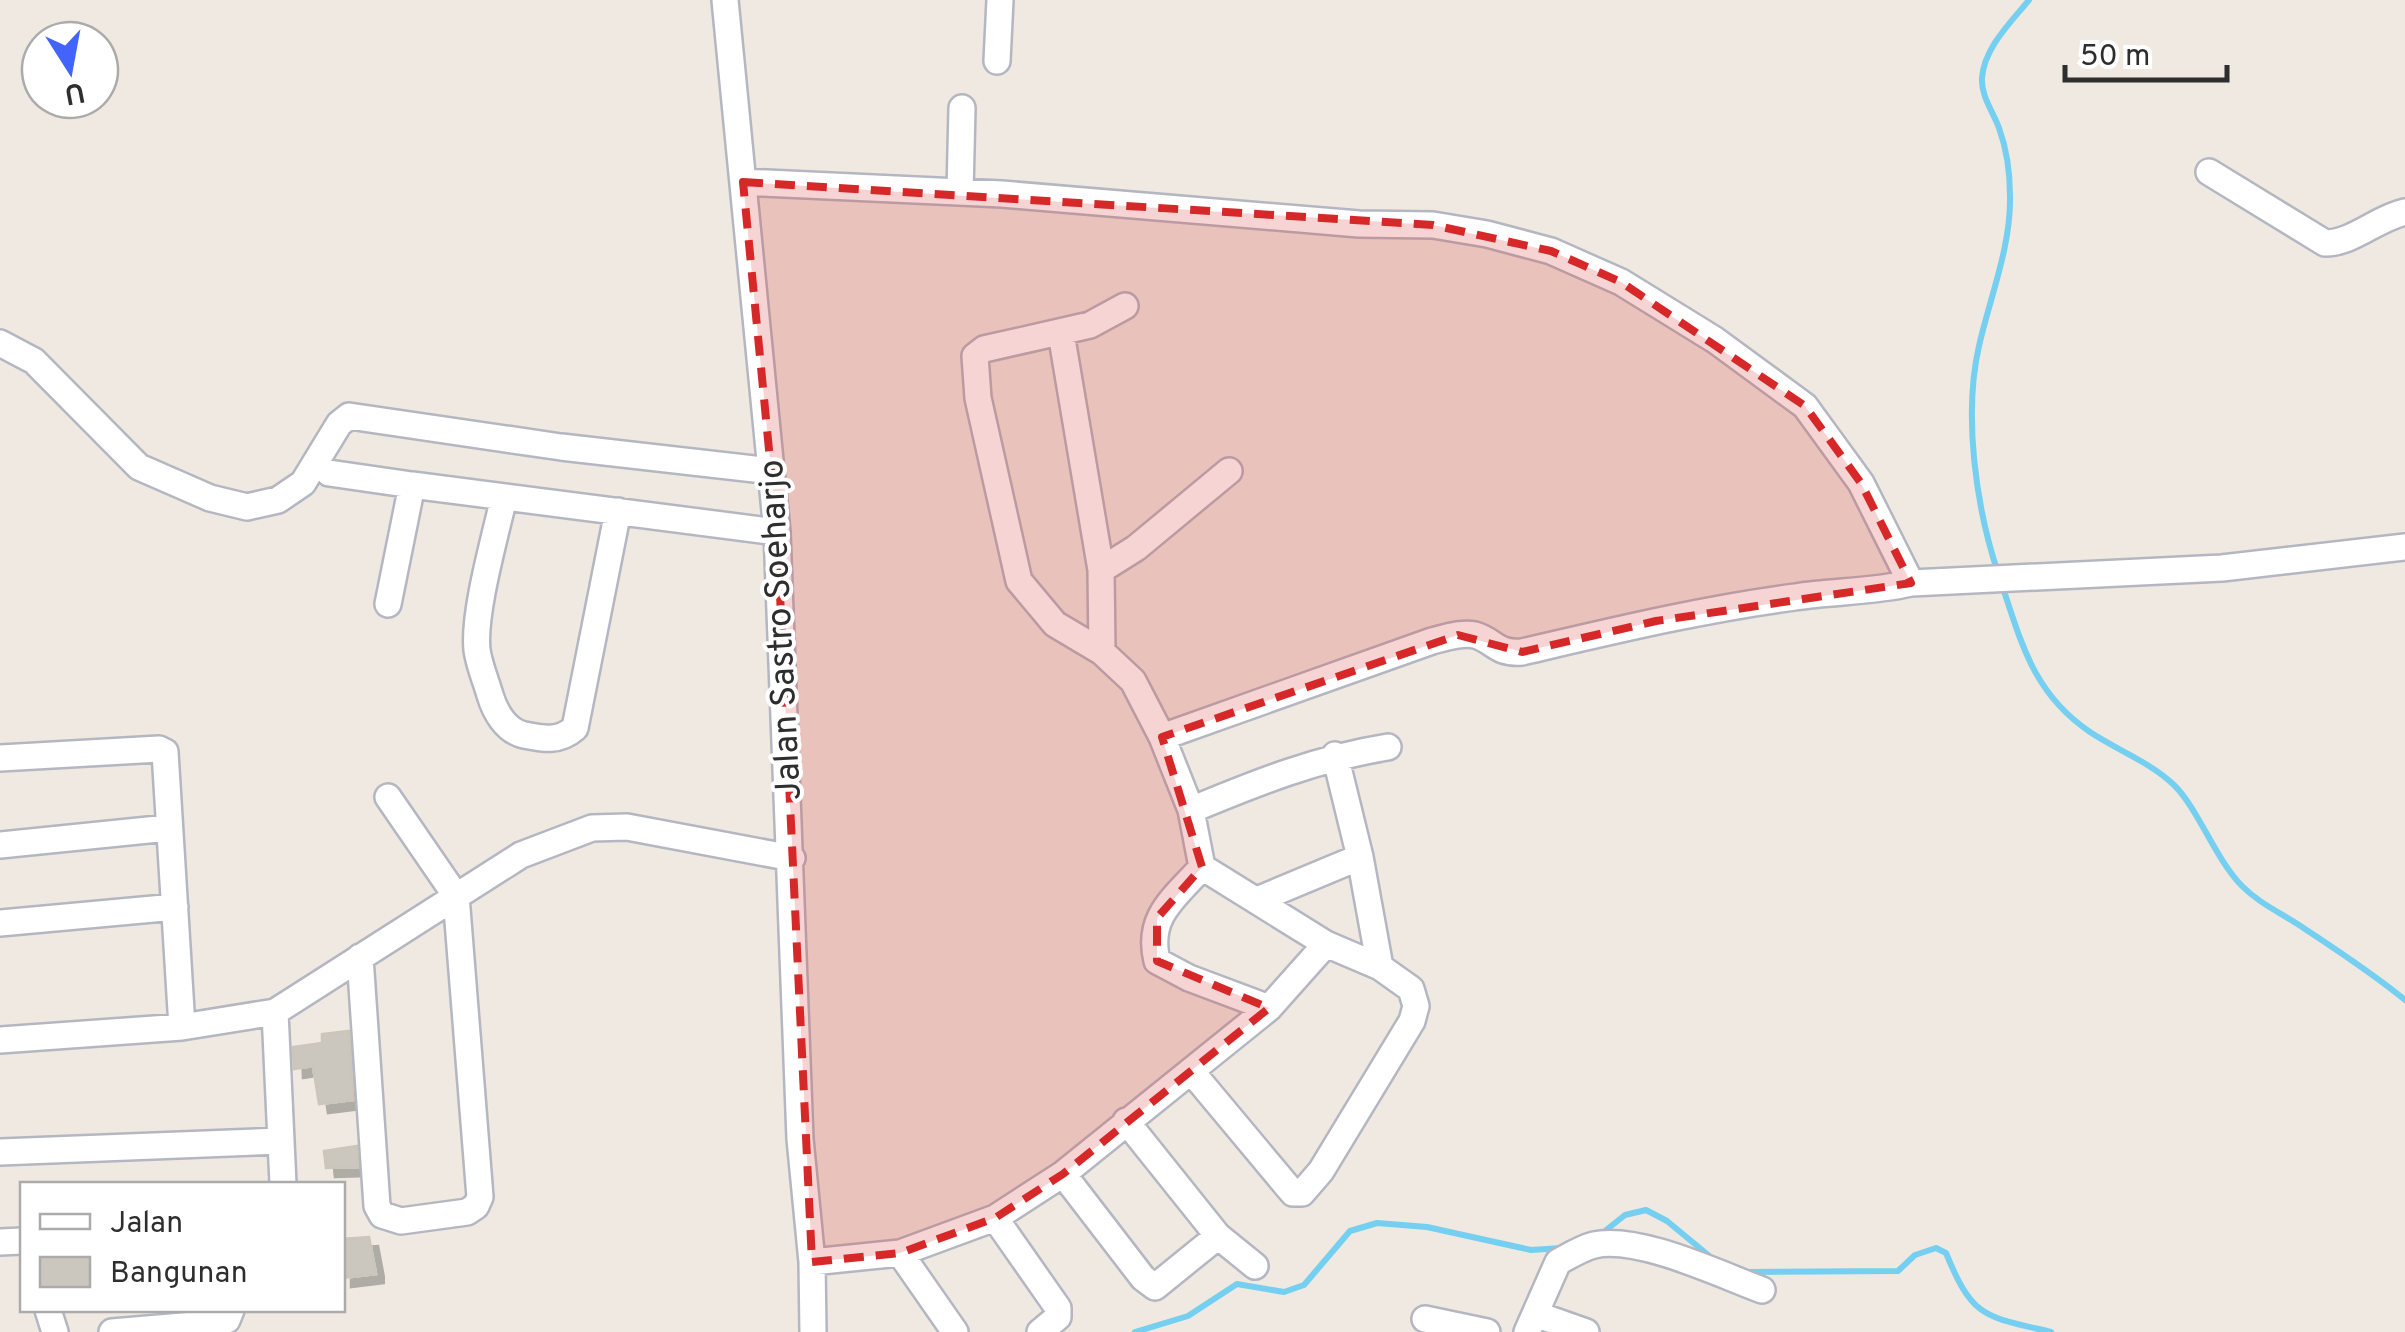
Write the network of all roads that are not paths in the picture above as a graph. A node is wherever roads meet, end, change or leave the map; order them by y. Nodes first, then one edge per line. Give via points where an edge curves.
1 (725, 0) edge
2 (1000, 0) edge
3 (997, 61) dead end
4 (962, 108) dead end
5 (2209, 172) dead end
6 (743, 182) junction
7 (960, 192) junction
8 (2405, 212) edge
9 (1125, 306) dead end
10 (1061, 333) junction
11 (0, 343) edge
12 (772, 471) junction
13 (1229, 472) dead end
14 (329, 473) dead end
15 (412, 484) junction
16 (504, 497) junction
17 (618, 511) junction
18 (778, 532) junction
19 (2405, 546) edge
20 (1101, 570) junction
21 (1911, 583) junction
22 (388, 604) dead end
23 (1102, 652) junction
24 (1162, 736) junction
25 (1388, 747) dead end
26 (1335, 756) junction
27 (0, 758) edge
28 (388, 797) dead end
29 (1191, 810) junction
30 (168, 828) junction
31 (0, 845) edge
32 (1360, 857) junction
33 (792, 858) junction
34 (1202, 866) junction
35 (456, 896) junction
36 (1258, 900) junction
37 (175, 907) junction
38 (0, 923) edge
39 (1326, 944) junction
40 (360, 957) junction
41 (1380, 967) junction
42 (1269, 1008) junction
43 (275, 1012) junction
44 (182, 1028) junction
45 (0, 1040) edge
46 (1191, 1071) junction
47 (1126, 1120) junction
48 (282, 1140) junction
49 (0, 1152) edge
50 (1063, 1174) junction
51 (283, 1182) edge
52 (995, 1218) junction
53 (1218, 1236) junction
54 (900, 1253) junction
55 (812, 1262) junction
56 (1254, 1266) dead end
57 (1762, 1290) dead end
58 (230, 1312) edge
59 (1424, 1319) dead end
60 (1531, 1323) edge
61 (112, 1332) edge
62 (814, 1332) edge
63 (955, 1332) edge
64 (1040, 1332) edge
65 (1487, 1332) edge
66 (1586, 1332) edge

1 - 6 street, Jalan Sastro Soeharjo
2 - 3 street
4 - 7 street
5 - 8 street via 2325,243
6 - 7 street
6 - 12 street, Jalan Sastro Soeharjo
7 - 21 street via 1432,225 1550,251 1621,282 1804,406 1861,484
9 - 10 street
10 - 20 street
10 - 23 street via 975,356 978,398 1019,581 1054,624
11 - 12 street via 34,361 139,467 247,507 278,500 303,483 350,416
12 - 18 street, Jalan Sastro Soeharjo
13 - 20 street
14 - 15 street
15 - 16 street
15 - 22 street
16 - 17 street
16 - 17 street via 477,654 503,720 516,733 548,740 575,728
17 - 18 street
18 - 33 street, Jalan Sastro Soeharjo
19 - 21 street via 2222,568
20 - 23 street
21 - 24 street via 1796,596 1522,652 1506,653 1477,636 1458,635
23 - 24 street via 1133,681
24 - 29 street
25 - 26 street
26 - 29 street
26 - 32 street
27 - 30 street via 159,749 167,759
28 - 35 street
29 - 34 street
30 - 31 street
30 - 37 street
32 - 36 street
32 - 41 street
33 - 35 street via 626,827 592,828 521,855
33 - 55 street, Jalan Sastro Soeharjo via 800,1139
34 - 36 street
34 - 42 street via 1157,918 1157,961
35 - 40 street
35 - 40 street via 480,1196 467,1212 401,1221 377,1206
36 - 39 street
37 - 38 street
37 - 44 street
39 - 41 street
39 - 42 street
40 - 43 street
41 - 46 street via 1412,989 1412,1022 1302,1193 1287,1186
42 - 46 street
43 - 44 street
43 - 48 street
44 - 45 street
46 - 47 street
47 - 50 street
47 - 53 street
48 - 49 street
48 - 51 street
50 - 52 street
50 - 53 street via 1155,1287
52 - 54 street
52 - 64 street via 1058,1308 1058,1318
53 - 56 street
54 - 55 street
54 - 63 street
55 - 62 street, Jalan Sastro Soeharjo
57 - 60 street via 1661,1252 1592,1245 1558,1262
58 - 61 street via 218,1323
59 - 65 street
60 - 66 street

